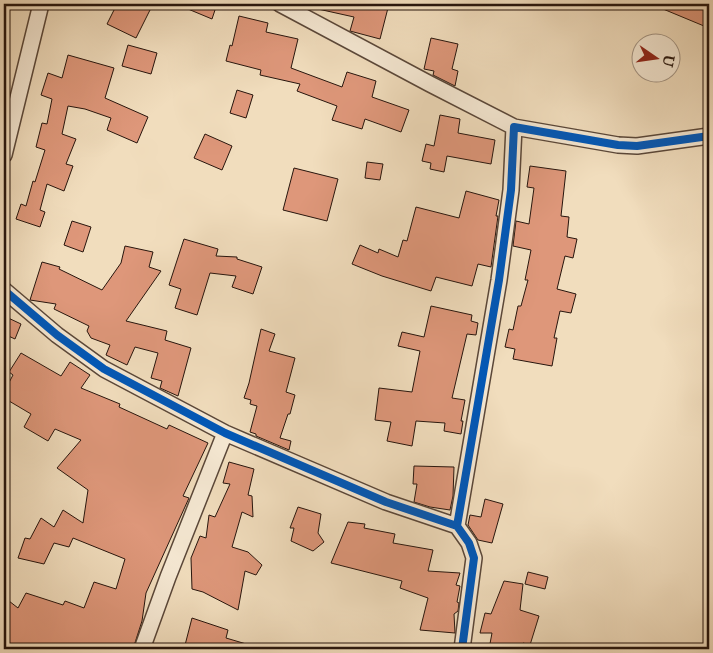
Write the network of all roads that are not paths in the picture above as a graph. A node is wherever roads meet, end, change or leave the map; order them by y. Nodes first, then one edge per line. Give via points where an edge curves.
1 (41, 4) edge
2 (280, 4) edge
3 (514, 126) junction
4 (709, 136) edge
5 (4, 155) edge
6 (4, 290) edge
7 (225, 433) junction
8 (457, 526) junction
9 (142, 649) edge
10 (462, 649) edge

1 - 5 street
2 - 3 street
3 - 4 street via 637,146
3 - 8 street via 511,190 499,280
6 - 7 street via 57,335 104,368
7 - 8 street via 386,502
7 - 9 street
8 - 10 street via 469,543 474,558

